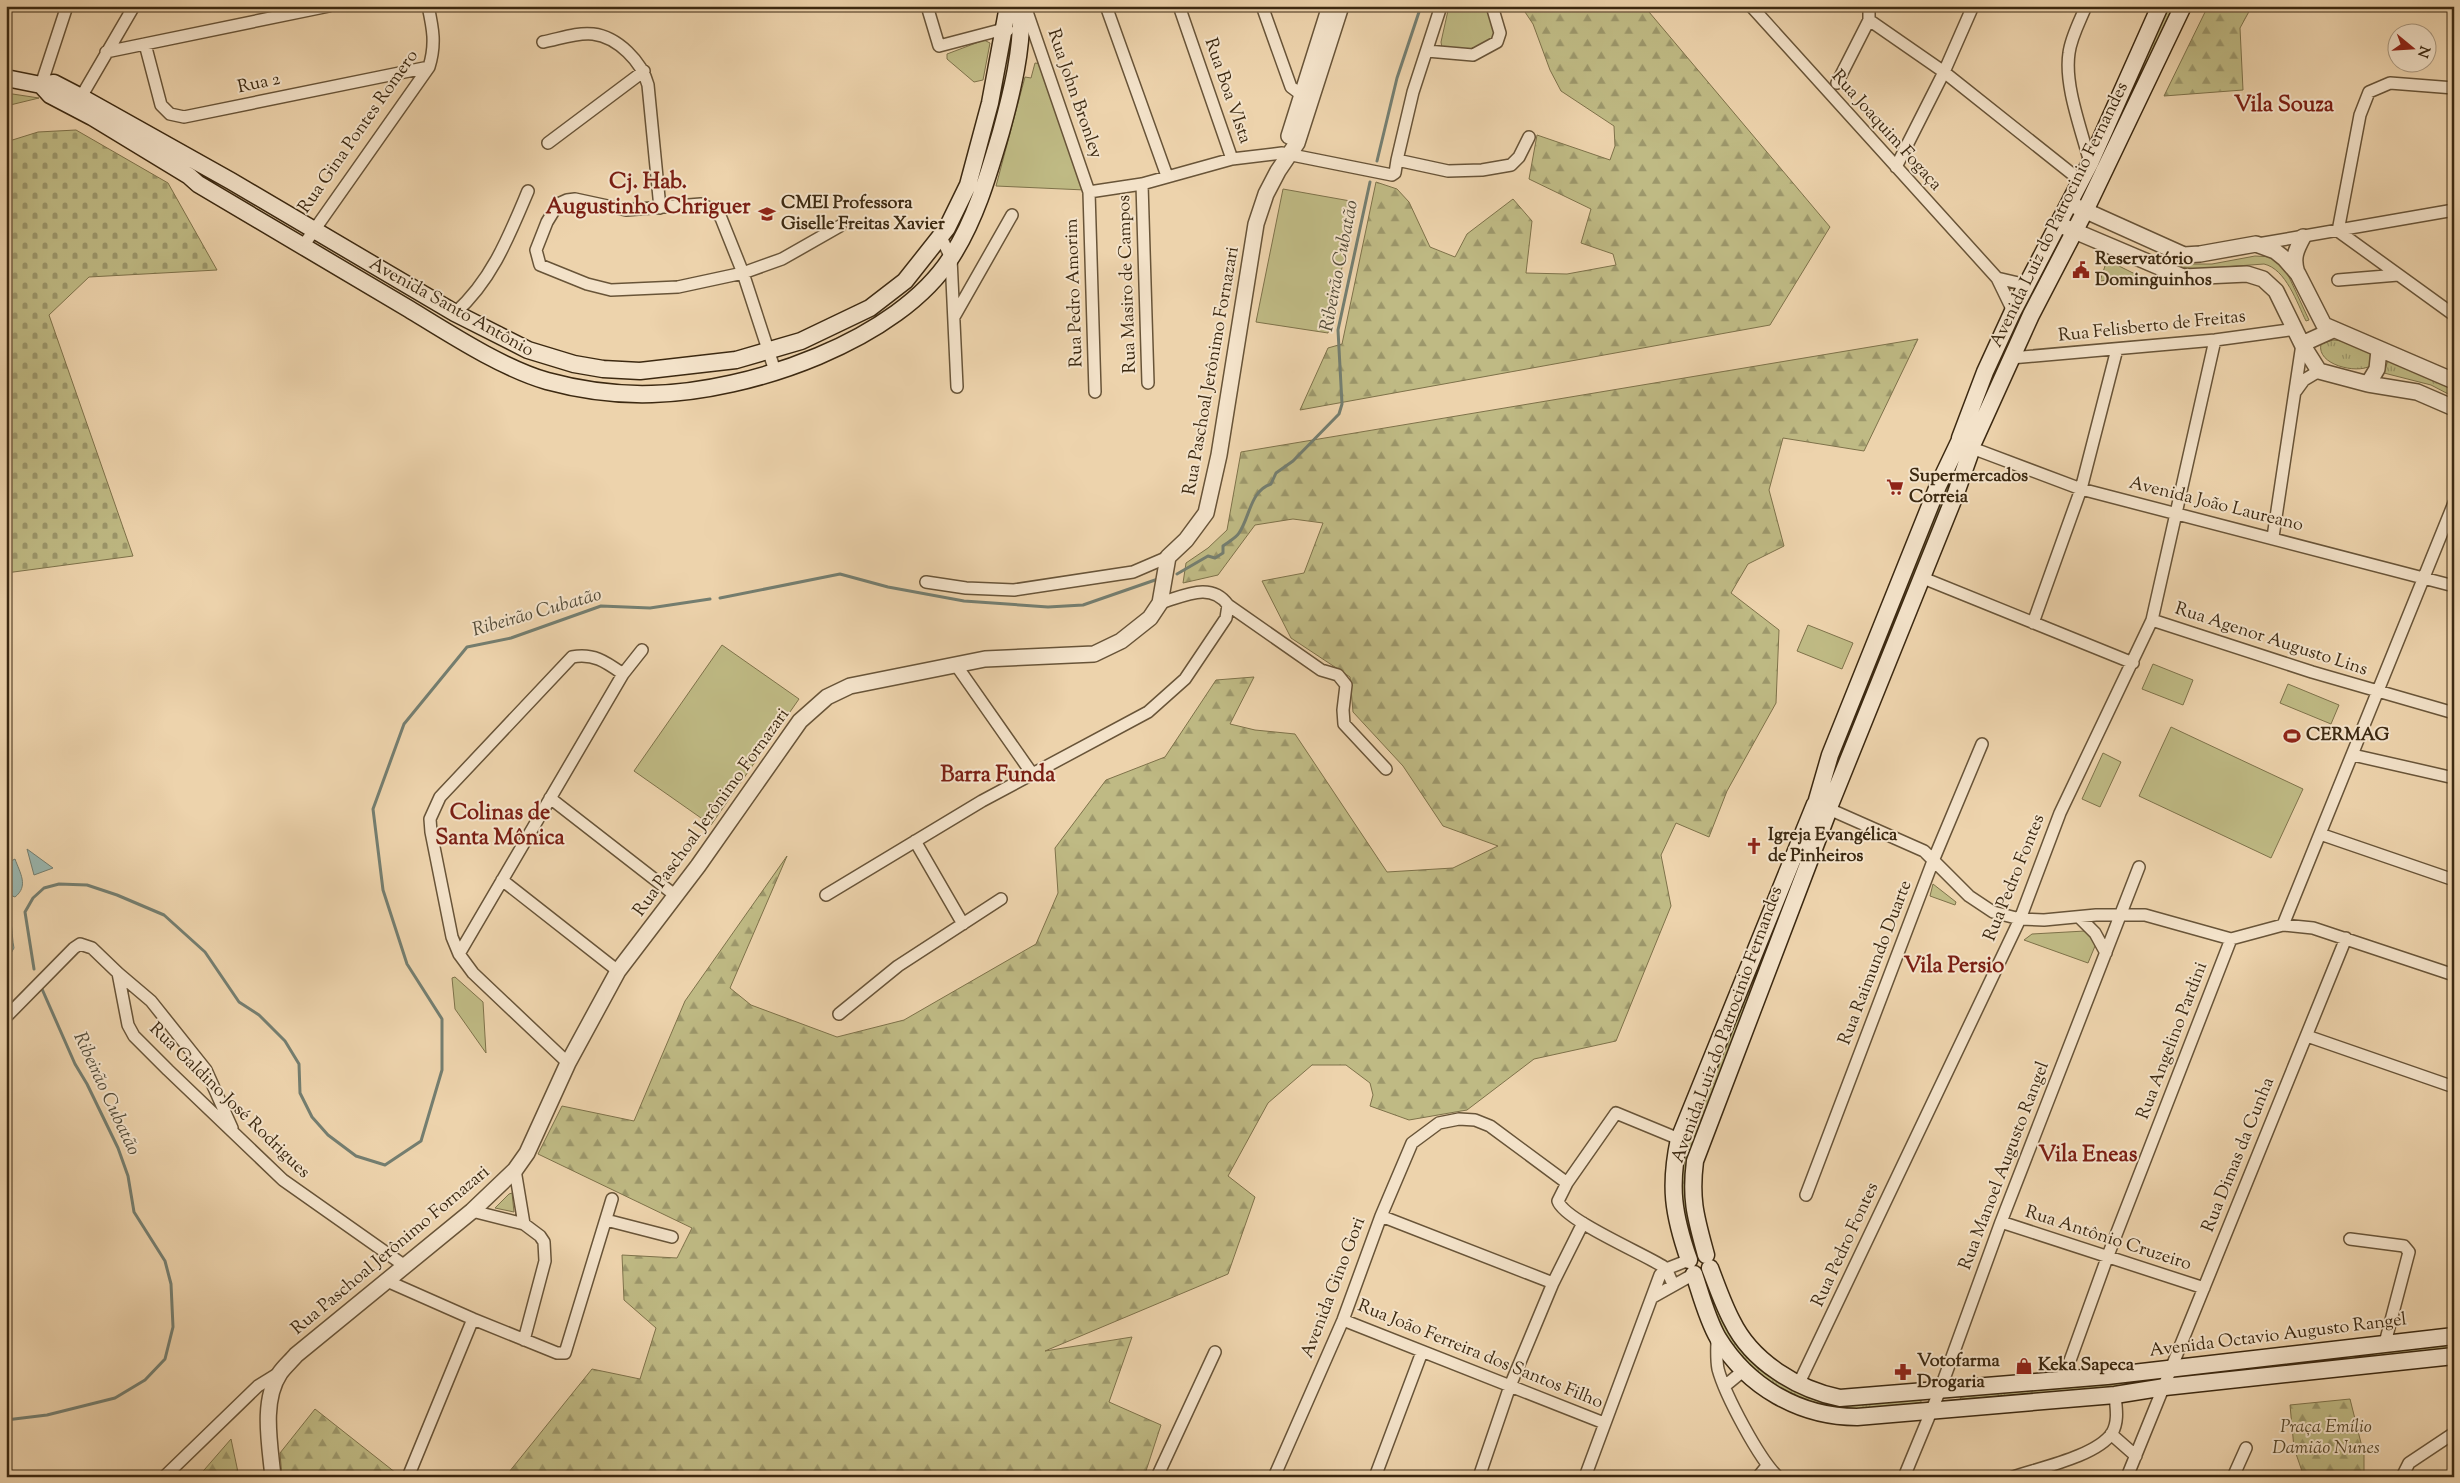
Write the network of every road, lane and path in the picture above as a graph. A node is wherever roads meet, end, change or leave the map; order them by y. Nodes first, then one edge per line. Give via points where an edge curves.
1 (67, 6) edge
2 (134, 6) edge
3 (330, 6) edge
4 (428, 6) edge
5 (927, 6) edge
6 (1008, 6) edge
7 (1021, 6) edge
8 (1026, 6) edge
9 (1106, 6) edge
10 (1179, 6) edge
11 (1262, 6) edge
12 (1330, 6) edge
13 (1341, 6) edge
14 (1441, 6) edge
15 (1492, 6) edge
16 (1751, 6) edge
17 (1869, 6) edge
18 (1973, 6) edge
19 (2086, 6) edge
20 (2160, 6) edge
21 (2183, 6) edge
22 (1869, 20) junction
23 (1004, 29) junction
24 (1021, 33) junction
25 (543, 42) dead end
26 (145, 44) junction
27 (1427, 51) junction
28 (106, 52) junction
29 (429, 67) junction
30 (644, 71) junction
31 (1944, 72) junction
32 (6, 78) edge
33 (1837, 82) dead end
34 (41, 85) junction
35 (2454, 88) edge
36 (81, 97) junction
37 (1306, 99) junction
38 (99, 114) junction
39 (1529, 137) dead end
40 (548, 143) dead end
41 (1289, 154) junction
42 (1232, 159) junction
43 (1397, 160) junction
44 (2090, 163) junction
45 (1896, 168) junction
46 (1167, 176) junction
47 (2081, 181) junction
48 (1142, 184) junction
49 (528, 191) dead end
50 (1089, 192) junction
51 (2069, 203) junction
52 (660, 208) junction
53 (2454, 210) edge
54 (2085, 211) junction
55 (1012, 214) dead end
56 (2059, 224) junction
57 (840, 226) dead end
58 (313, 230) junction
59 (2074, 231) junction
60 (2338, 231) junction
61 (941, 237) junction
62 (2303, 237) junction
63 (2142, 238) junction
64 (2256, 244) junction
65 (303, 246) junction
66 (951, 258) junction
67 (2134, 258) junction
68 (743, 273) junction
69 (2298, 274) junction
70 (2398, 275) junction
71 (1997, 278) junction
72 (2338, 280) dead end
73 (2026, 285) junction
74 (2013, 312) junction
75 (455, 313) junction
76 (2454, 315) edge
77 (954, 318) junction
78 (2328, 327) junction
79 (2296, 329) junction
80 (810, 336) junction
81 (2215, 340) junction
82 (2302, 344) junction
83 (2117, 348) junction
84 (768, 350) junction
85 (2379, 350) junction
86 (820, 355) junction
87 (2011, 358) junction
88 (2319, 371) junction
89 (775, 372) junction
90 (2454, 381) edge
91 (1148, 382) dead end
92 (2368, 384) junction
93 (957, 387) dead end
94 (1095, 392) dead end
95 (2295, 392) junction
96 (2454, 408) edge
97 (1966, 442) junction
98 (2081, 488) junction
99 (2454, 503) edge
100 (2176, 514) junction
101 (2273, 537) junction
102 (1168, 557) junction
103 (1923, 578) junction
104 (2423, 578) junction
105 (926, 582) dead end
106 (2454, 586) edge
107 (1160, 603) junction
108 (1228, 605) junction
109 (2152, 620) junction
110 (2033, 622) junction
111 (642, 650) dead end
112 (2133, 663) junction
113 (956, 665) junction
114 (623, 674) junction
115 (2379, 692) junction
116 (2454, 713) edge
117 (1982, 744) dead end
118 (2353, 755) junction
119 (1386, 769) dead end
120 (1033, 775) junction
121 (2454, 778) edge
122 (550, 798) junction
123 (1824, 806) junction
124 (2320, 834) junction
125 (915, 841) junction
126 (1933, 861) junction
127 (2139, 867) dead end
128 (502, 880) junction
129 (2454, 880) edge
130 (826, 895) dead end
131 (676, 896) junction
132 (1001, 899) dead end
133 (2120, 916) junction
134 (2079, 917) junction
135 (2020, 919) junction
136 (963, 924) junction
137 (2283, 925) junction
138 (2346, 938) junction
139 (2231, 939) junction
140 (2106, 953) junction
141 (459, 954) junction
142 (618, 971) junction
143 (118, 973) junction
144 (2454, 975) edge
145 (1744, 981) junction
146 (1760, 988) junction
147 (839, 1014) dead end
148 (6, 1017) edge
149 (2307, 1036) junction
150 (568, 1063) junction
151 (2454, 1087) edge
152 (235, 1134) junction
153 (1679, 1139) junction
154 (516, 1170) junction
155 (1567, 1183) junction
156 (1806, 1195) dead end
157 (612, 1199) dead end
158 (472, 1211) junction
159 (1381, 1216) junction
160 (606, 1220) junction
161 (2001, 1222) junction
162 (1583, 1223) junction
163 (524, 1224) junction
164 (672, 1237) dead end
165 (2350, 1238) dead end
166 (2107, 1258) junction
167 (1700, 1264) junction
168 (405, 1266) junction
169 (1666, 1269) junction
170 (388, 1281) junction
171 (1553, 1283) junction
172 (1673, 1284) junction
173 (2204, 1288) junction
174 (1653, 1296) junction
175 (473, 1319) junction
176 (1343, 1320) junction
177 (1718, 1336) junction
178 (2454, 1336) edge
179 (524, 1340) junction
180 (2385, 1343) junction
181 (1215, 1352) dead end
182 (1422, 1352) junction
183 (2454, 1356) edge
184 (2171, 1368) junction
185 (1744, 1371) junction
186 (280, 1373) junction
187 (2107, 1376) joint
188 (2063, 1380) junction
189 (1799, 1384) junction
190 (1510, 1386) junction
191 (1726, 1386) junction
192 (2165, 1387) junction
193 (1940, 1390) junction
194 (2115, 1395) junction
195 (1932, 1410) junction
196 (1604, 1423) junction
197 (2454, 1433) edge
198 (2111, 1434) junction
199 (2246, 1448) dead end
200 (2136, 1456) junction
201 (1767, 1466) junction
202 (164, 1477) edge
203 (273, 1477) edge
204 (408, 1477) edge
205 (1157, 1477) edge
206 (1274, 1477) edge
207 (1375, 1477) edge
208 (1479, 1477) edge
209 (1585, 1477) edge
210 (1758, 1477) edge
211 (1778, 1477) edge
212 (1904, 1477) edge
213 (2013, 1477) edge
214 (2127, 1477) edge
215 (2233, 1477) edge
216 (2402, 1477) edge

1 - 34 street
2 - 28 street
3 - 26 street
4 - 29 street, Rua Gina Pontes Romero via 435,37
5 - 23 street via 939,46
6 - 23 main road, Avenida Santo Antônio
7 - 24 main road, Avenida Santo Antônio
8 - 50 street, Rua John Bronley
9 - 46 street
10 - 42 street, Rua Boa VIsta
11 - 37 street via 1291,87
12 - 37 street
13 - 37 street
14 - 27 street
15 - 27 street via 1500,33 1497,42 1473,56
16 - 45 street, Rua Joaquim Fogaça
17 - 22 street
18 - 31 street
19 - 44 street via 2069,54 2069,79
20 - 44 main road, Avenida Luiz do Patrocinio Fernandes
21 - 54 main road, Avenida Luiz do Patrocinio Fernandes
22 - 31 street
22 - 33 street
23 - 24 street
23 - 61 main road, Avenida Santo Antônio via 990,103 968,184
24 - 66 main road, Avenida Santo Antônio via 1008,108 985,189
25 - 30 street via 581,34 603,37 633,57
26 - 28 street
26 - 29 street, Rua 2 via 161,104 170,114 184,118
27 - 43 street via 1403,126
28 - 36 street
29 - 58 street, Rua Gina Pontes Romero
30 - 40 street
30 - 52 street
31 - 45 street
31 - 47 street
32 - 34 main road, Avenida Santo Antônio
34 - 36 main road, Avenida Santo Antônio via 54,83
34 - 38 main road, Avenida Santo Antônio via 50,95
35 - 60 street via 2390,84 2370,92 2360,115
36 - 38 main road, Avenida Santo Antônio
37 - 41 street via 1288,139
38 - 58 main road, Avenida Santo Antônio via 231,180
38 - 65 main road, Avenida Santo Antônio via 198,184
39 - 43 street via 1519,158 1511,165 1448,171
41 - 42 street
41 - 43 street via 1392,175
41 - 102 street, Rua Paschoal Jerônimo Fornazari via 1266,194 1256,224 1219,455 1206,513 1186,540
42 - 46 street
44 - 47 main road, Avenida Luiz do Patrocinio Fernandes
45 - 71 street, Rua Joaquim Fogaça
46 - 48 street
47 - 51 main road, Avenida Luiz do Patrocinio Fernandes
48 - 50 street
48 - 91 street, Rua Masiro de Campos
49 - 75 street via 492,271 472,298
50 - 94 street, Rua Pedro Amorim
51 - 54 street
51 - 56 main road, Avenida Luiz do Patrocinio Fernandes
52 - 68 street via 701,204 714,210 721,218
52 - 68 street via 626,210 575,199 558,204 536,250 540,265 611,290 678,287
53 - 60 street
54 - 59 main road, Avenida Luiz do Patrocinio Fernandes
54 - 63 street
55 - 77 street
56 - 59 street
56 - 73 main road, Avenida Luiz do Patrocinio Fernandes
57 - 68 street via 782,259
58 - 65 street, Rua Gina Pontes Romero
58 - 75 main road, Avenida Santo Antônio
59 - 67 street
59 - 87 main road, Avenida Luiz do Patrocinio Fernandes
60 - 62 street
60 - 70 street
61 - 66 street
61 - 80 main road, Avenida Santo Antônio via 905,281 870,308
62 - 64 street
62 - 69 street via 2295,253 2294,264
63 - 64 street via 2184,255
63 - 67 street
64 - 69 street via 2275,251
65 - 89 main road, Avenida Santo Antônio via 456,337 521,372 549,381 608,392 652,394 736,383
66 - 77 street
66 - 86 main road, Avenida Santo Antônio via 912,302 865,334
67 - 79 street via 2183,277 2247,274 2264,279 2276,290
68 - 84 street
69 - 78 street
70 - 72 street
70 - 76 street
71 - 73 street
71 - 74 street, Rua Joaquim Fogaça
73 - 74 main road, Avenida Luiz do Patrocinio Fernandes
74 - 97 main road, Avenida Luiz do Patrocinio Fernandes via 1985,372
75 - 84 main road, Avenida Santo Antônio via 528,350 603,369 684,368 736,360
77 - 93 street
78 - 79 street
78 - 82 street
78 - 85 street
79 - 81 street, Rua Felisberto de Freitas
79 - 82 street
80 - 84 main road, Avenida Santo Antônio
80 - 86 main road
81 - 83 street, Rua Felisberto de Freitas
81 - 100 street, Rua Pedro Fontes
82 - 88 street
82 - 95 street
83 - 87 street, Rua Felisberto de Freitas
83 - 98 street
84 - 89 street
85 - 90 street
85 - 92 street via 2377,369
86 - 89 main road, Avenida Santo Antônio
87 - 97 main road, Avenida Luiz do Patrocinio Fernandes
88 - 92 street
88 - 95 street via 2304,380
92 - 96 street via 2416,392
95 - 101 street
97 - 98 street, Avenida João Laureano
97 - 103 main road, Avenida Luiz do Patrocinio Fernandes
97 - 123 main road, Avenida Luiz do Patrocinio Fernandes via 1938,486 1830,755
98 - 100 street, Avenida João Laureano
98 - 110 street
99 - 104 street
100 - 101 street, Avenida João Laureano
100 - 109 street, Rua Pedro Fontes
101 - 104 street, Avenida João Laureano
102 - 105 street via 1133,572 1014,590
102 - 107 street, Rua Paschoal Jerônimo Fornazari
103 - 110 street
103 - 123 main road, Avenida Luiz do Patrocinio Fernandes
104 - 106 street, Avenida João Laureano
104 - 115 street
107 - 108 street via 1204,590 1219,594
107 - 113 street, Rua Paschoal Jerônimo Fornazari via 1150,618 1121,641 1094,654 985,659
108 - 119 street via 1321,670 1338,675 1346,685 1344,724
108 - 120 street via 1226,618 1184,679 1148,712
109 - 112 street, Rua Pedro Fontes
109 - 115 street, Rua Agenor Augusto Lins
110 - 112 street
111 - 114 street
112 - 135 street, Rua Pedro Fontes via 2060,813
113 - 120 street
113 - 131 street, Rua Paschoal Jerônimo Fornazari via 850,686 827,697 800,722
114 - 122 street
114 - 141 street via 598,657 572,657 440,797 430,819 431,832 452,936
115 - 116 street, Rua Agenor Augusto Lins
115 - 118 street
117 - 126 street, Rua Raimundo Duarte
118 - 121 street
118 - 124 street
120 - 125 street
122 - 128 street
122 - 131 street
123 - 126 street via 1924,851
123 - 145 main road, Avenida Luiz do Patrocinio Fernandes
123 - 146 main road, Avenida Luiz do Patrocinio Fernandes
124 - 129 street
124 - 137 street
125 - 130 street
125 - 136 street
126 - 135 street via 1969,896 1992,912
126 - 156 street, Rua Raimundo Duarte
127 - 133 street, Rua Manoel Augusto Rangel
128 - 141 street
128 - 142 street
131 - 142 street, Rua Paschoal Jerônimo Fornazari
132 - 136 street
133 - 134 street
133 - 139 street via 2145,915
133 - 140 street, Rua Manoel Augusto Rangel
134 - 135 street
134 - 140 street via 2095,933
135 - 189 street, Rua Pedro Fontes
136 - 147 street via 898,966
137 - 138 street via 2313,928
137 - 139 street
138 - 144 street
138 - 149 street, Rua Dimas da Cunha
139 - 166 street, Rua Angelino Pardini
140 - 161 street, Rua Manoel Augusto Rangel
141 - 150 street via 473,973
142 - 150 street, Rua Paschoal Jerônimo Fornazari
143 - 148 street via 92,948 80,944
143 - 152 street via 152,1001 206,1070
143 - 152 street, Rua Galdino José Rodrigues via 128,1025 134,1036
145 - 146 main road
145 - 153 main road, Avenida Luiz do Patrocinio Fernandes
146 - 167 main road, Avenida Luiz do Patrocinio Fernandes via 1695,1161 1693,1208
149 - 151 street
149 - 173 street, Rua Dimas da Cunha
150 - 154 street, Rua Paschoal Jerônimo Fornazari
152 - 168 street, Rua Galdino José Rodrigues via 298,1192
153 - 155 street via 1616,1113
153 - 167 main road, Avenida Luiz do Patrocinio Fernandes via 1671,1186 1680,1236
154 - 158 street, Rua Paschoal Jerônimo Fornazari
154 - 163 street
155 - 159 street, Avenida Gino Gori via 1490,1126 1475,1120 1459,1119 1439,1123 1412,1143
155 - 162 street via 1558,1197 1559,1205
157 - 160 street
158 - 163 street
158 - 168 street, Rua Paschoal Jerônimo Fornazari
159 - 171 street
159 - 176 street, Avenida Gino Gori
160 - 164 street
160 - 179 street via 568,1351 557,1353
161 - 166 street, Rua Antônio Cruzeiro
161 - 193 street, Rua Manoel Augusto Rangel
162 - 169 street
162 - 171 street
163 - 179 street via 540,1236 545,1261
165 - 180 street via 2404,1246 2409,1252
166 - 173 street, Rua Antônio Cruzeiro
166 - 188 street, Rua Angelino Pardini
167 - 169 street
167 - 172 street
167 - 177 main road, Avenida Luiz do Patrocinio Fernandes
167 - 189 main road, Avenida Luiz do Patrocinio Fernandes via 1745,1342 1760,1359
168 - 170 street, Rua Paschoal Jerônimo Fornazari
169 - 172 street
169 - 174 street via 1660,1275
170 - 175 street
170 - 186 street, Rua Paschoal Jerônimo Fornazari via 296,1356
171 - 190 street
172 - 174 street
173 - 184 street, Rua Dimas da Cunha
174 - 196 street
175 - 179 street
175 - 204 street
176 - 182 street, Rua João Ferreira dos Santos Filho
176 - 206 street, Avenida Gino Gori
177 - 185 main road, Avenida Luiz do Patrocinio Fernandes
177 - 191 street via 1718,1369
178 - 180 main road, Avenida Octavio Augusto Rangel
180 - 184 main road, Avenida Octavio Augusto Rangel
181 - 205 street
182 - 190 street, Rua João Ferreira dos Santos Filho
182 - 207 street
183 - 192 main road, Avenida Octavio Augusto Rangel
184 - 187 main road, Avenida Octavio Augusto Rangel
184 - 192 street, Rua Dimas da Cunha
185 - 191 street
185 - 195 main road, Avenida Luiz do Patrocinio Fernandes via 1770,1392 1818,1413 1837,1417
186 - 202 street, Rua Paschoal Jerônimo Fornazari via 258,1386
186 - 203 street via 272,1391 269,1411
187 - 188 main road, Avenida Luiz do Patrocinio Fernandes
188 - 193 main road, Avenida Luiz do Patrocinio Fernandes
189 - 193 main road, Avenida Luiz do Patrocinio Fernandes via 1840,1398
190 - 196 street, Rua João Ferreira dos Santos Filho
190 - 208 street
191 - 201 street
192 - 194 main road, Avenida Octavio Augusto Rangel
192 - 200 street, Rua Dimas da Cunha
193 - 195 street, Rua Manoel Augusto Rangel
194 - 195 main road, Avenida Luiz do Patrocinio Fernandes
194 - 198 street via 2117,1411
195 - 212 street, Rua Manoel Augusto Rangel
196 - 209 street
197 - 216 street via 2409,1463
198 - 200 street
198 - 213 street via 2088,1451
199 - 215 street
200 - 214 street, Rua Dimas da Cunha
201 - 210 street
201 - 211 street

